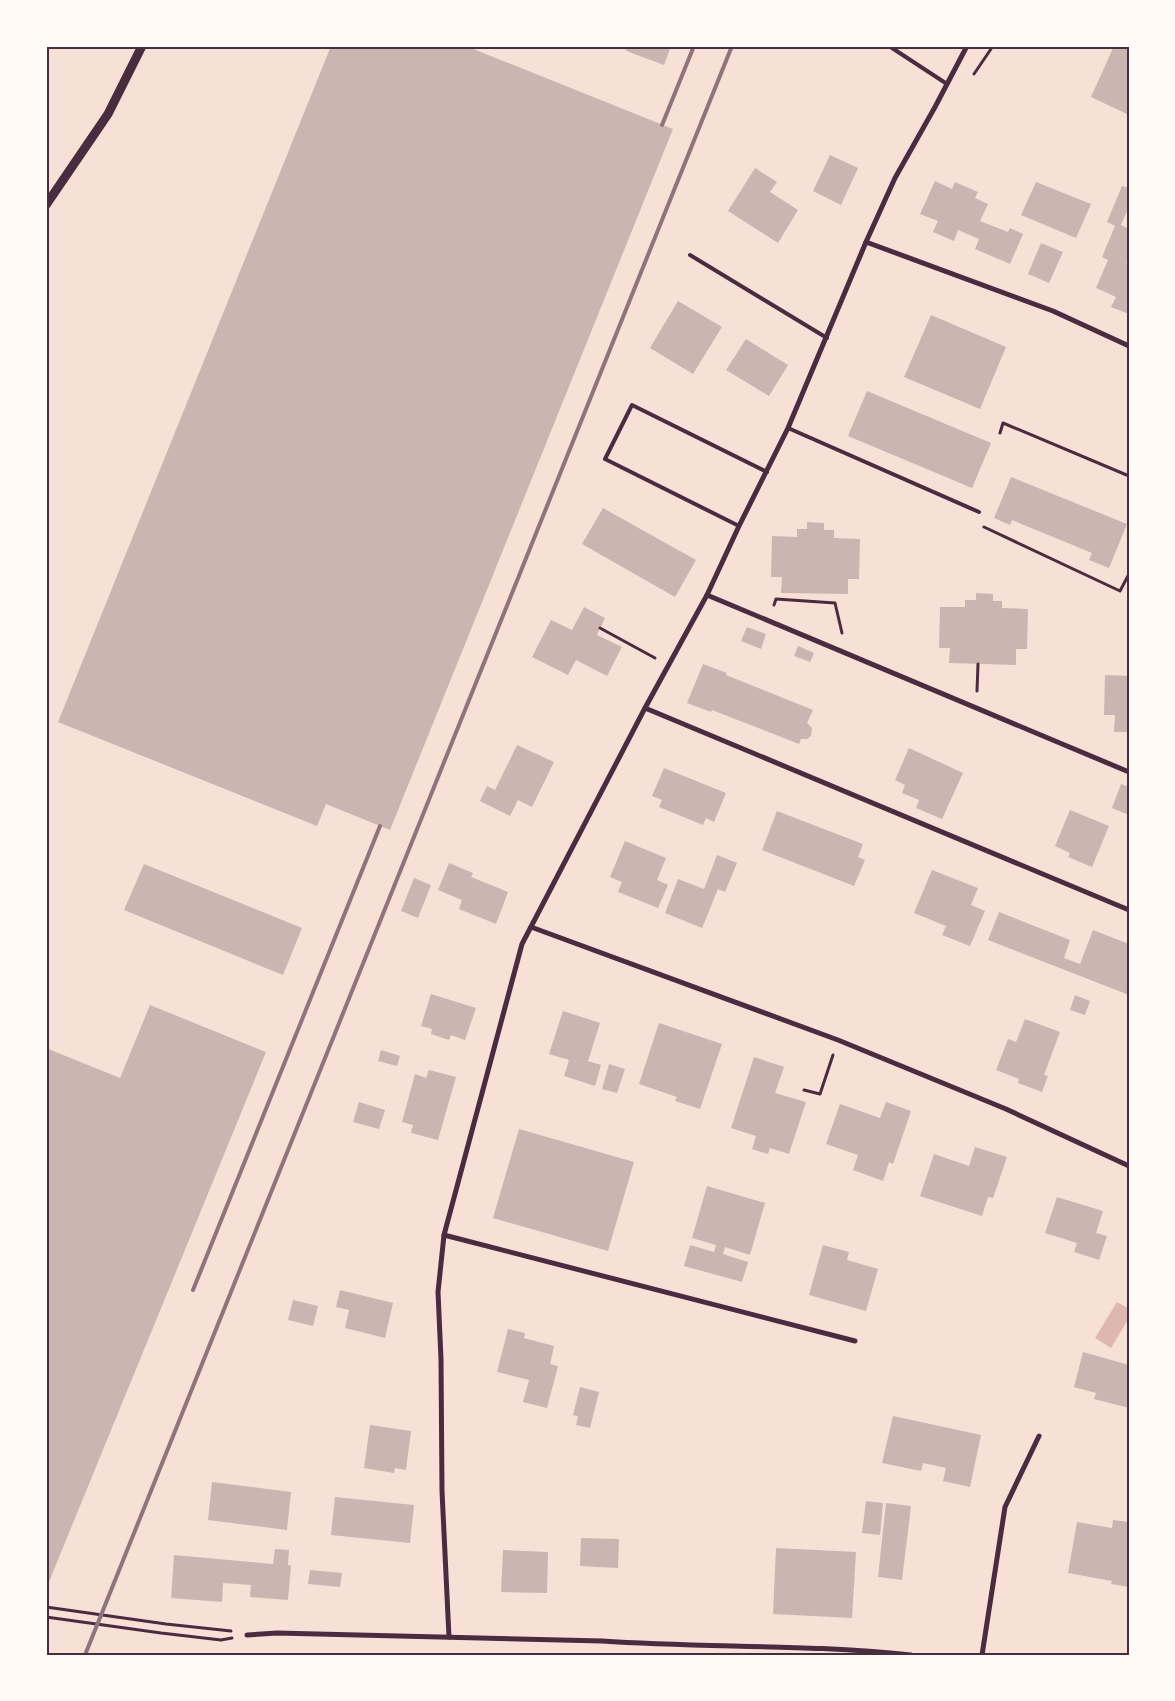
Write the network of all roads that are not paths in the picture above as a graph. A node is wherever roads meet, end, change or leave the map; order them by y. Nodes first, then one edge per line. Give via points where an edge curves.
1 (142, 46) edge
2 (889, 46) edge
3 (967, 46) edge
4 (947, 84) junction
5 (46, 205) edge
6 (866, 242) junction
7 (690, 255) dead end
8 (827, 338) junction
9 (1129, 346) edge
10 (788, 428) junction
11 (767, 472) junction
12 (979, 512) road end
13 (739, 526) junction
14 (707, 595) junction
15 (645, 708) junction
16 (1129, 772) edge
17 (1129, 910) edge
18 (531, 927) junction
19 (1129, 1166) edge
20 (444, 1235) junction
21 (855, 1341) dead end
22 (1039, 1436) dead end
23 (247, 1635) road end
24 (449, 1637) junction
25 (866, 1652) edge
26 (911, 1655) edge
27 (982, 1655) edge

1 - 5 street via 108,114
2 - 4 lane
3 - 4 street
4 - 6 street via 895,178
6 - 8 street
6 - 9 street via 1053,311
7 - 8 lane
8 - 10 street
10 - 11 street
10 - 12 lane
11 - 13 street
11 - 13 lane via 632,405 606,459
13 - 14 street
14 - 15 street
14 - 16 street
15 - 17 street
15 - 18 street
18 - 19 street via 838,1040 1006,1109
18 - 20 street via 522,944
20 - 21 street
20 - 24 street via 438,1292
22 - 27 street via 1005,1507
23 - 24 street
24 - 25 street
25 - 26 street

